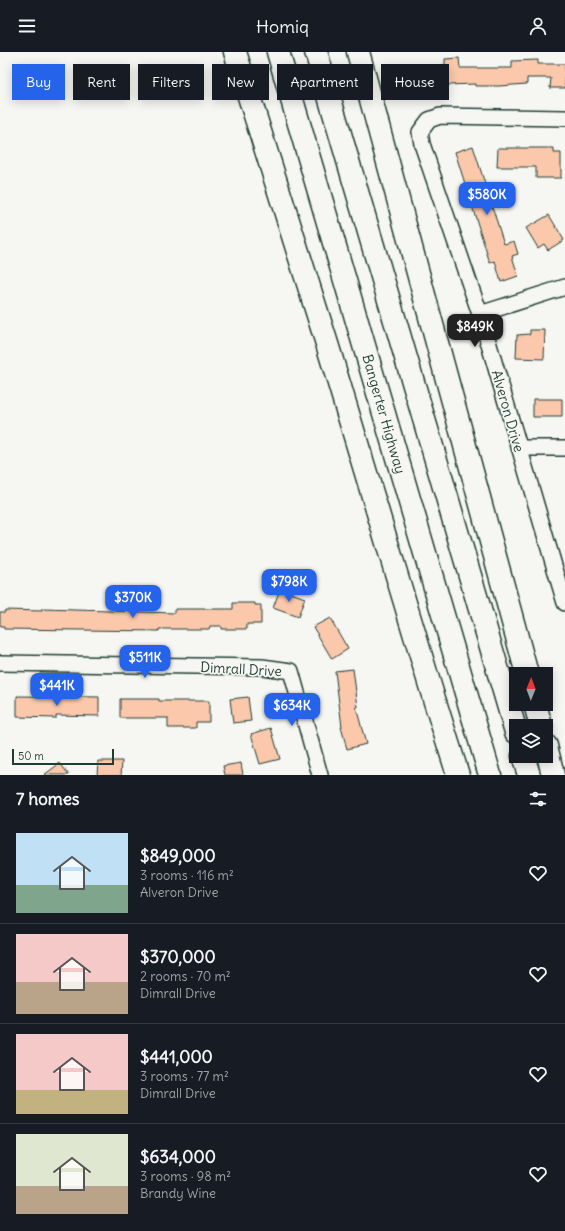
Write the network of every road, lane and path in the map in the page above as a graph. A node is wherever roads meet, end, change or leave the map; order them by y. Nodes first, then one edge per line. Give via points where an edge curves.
1 (235, 52) edge
2 (278, 52) edge
3 (316, 52) edge
4 (358, 52) edge
5 (565, 118) edge
6 (565, 287) edge
7 (480, 314) junction
8 (518, 448) junction
9 (565, 448) edge
10 (565, 603) edge
11 (0, 663) edge
12 (526, 667) edge
13 (512, 719) edge
14 (525, 763) edge
15 (550, 763) edge
16 (320, 775) edge
17 (458, 775) edge
18 (490, 775) edge
19 (529, 775) edge
20 (553, 775) edge

1 - 17 highway
2 - 18 highway, Bangerter Highway
3 - 13 highway
4 - 12 highway
5 - 7 street, Alveron Drive via 440,116 429,120 420,132
6 - 7 street
7 - 8 street, Alveron Drive
8 - 9 street
8 - 10 street, Alveron Drive
11 - 16 street, Dimrall Drive via 262,668 291,671
14 - 19 highway
15 - 20 highway

